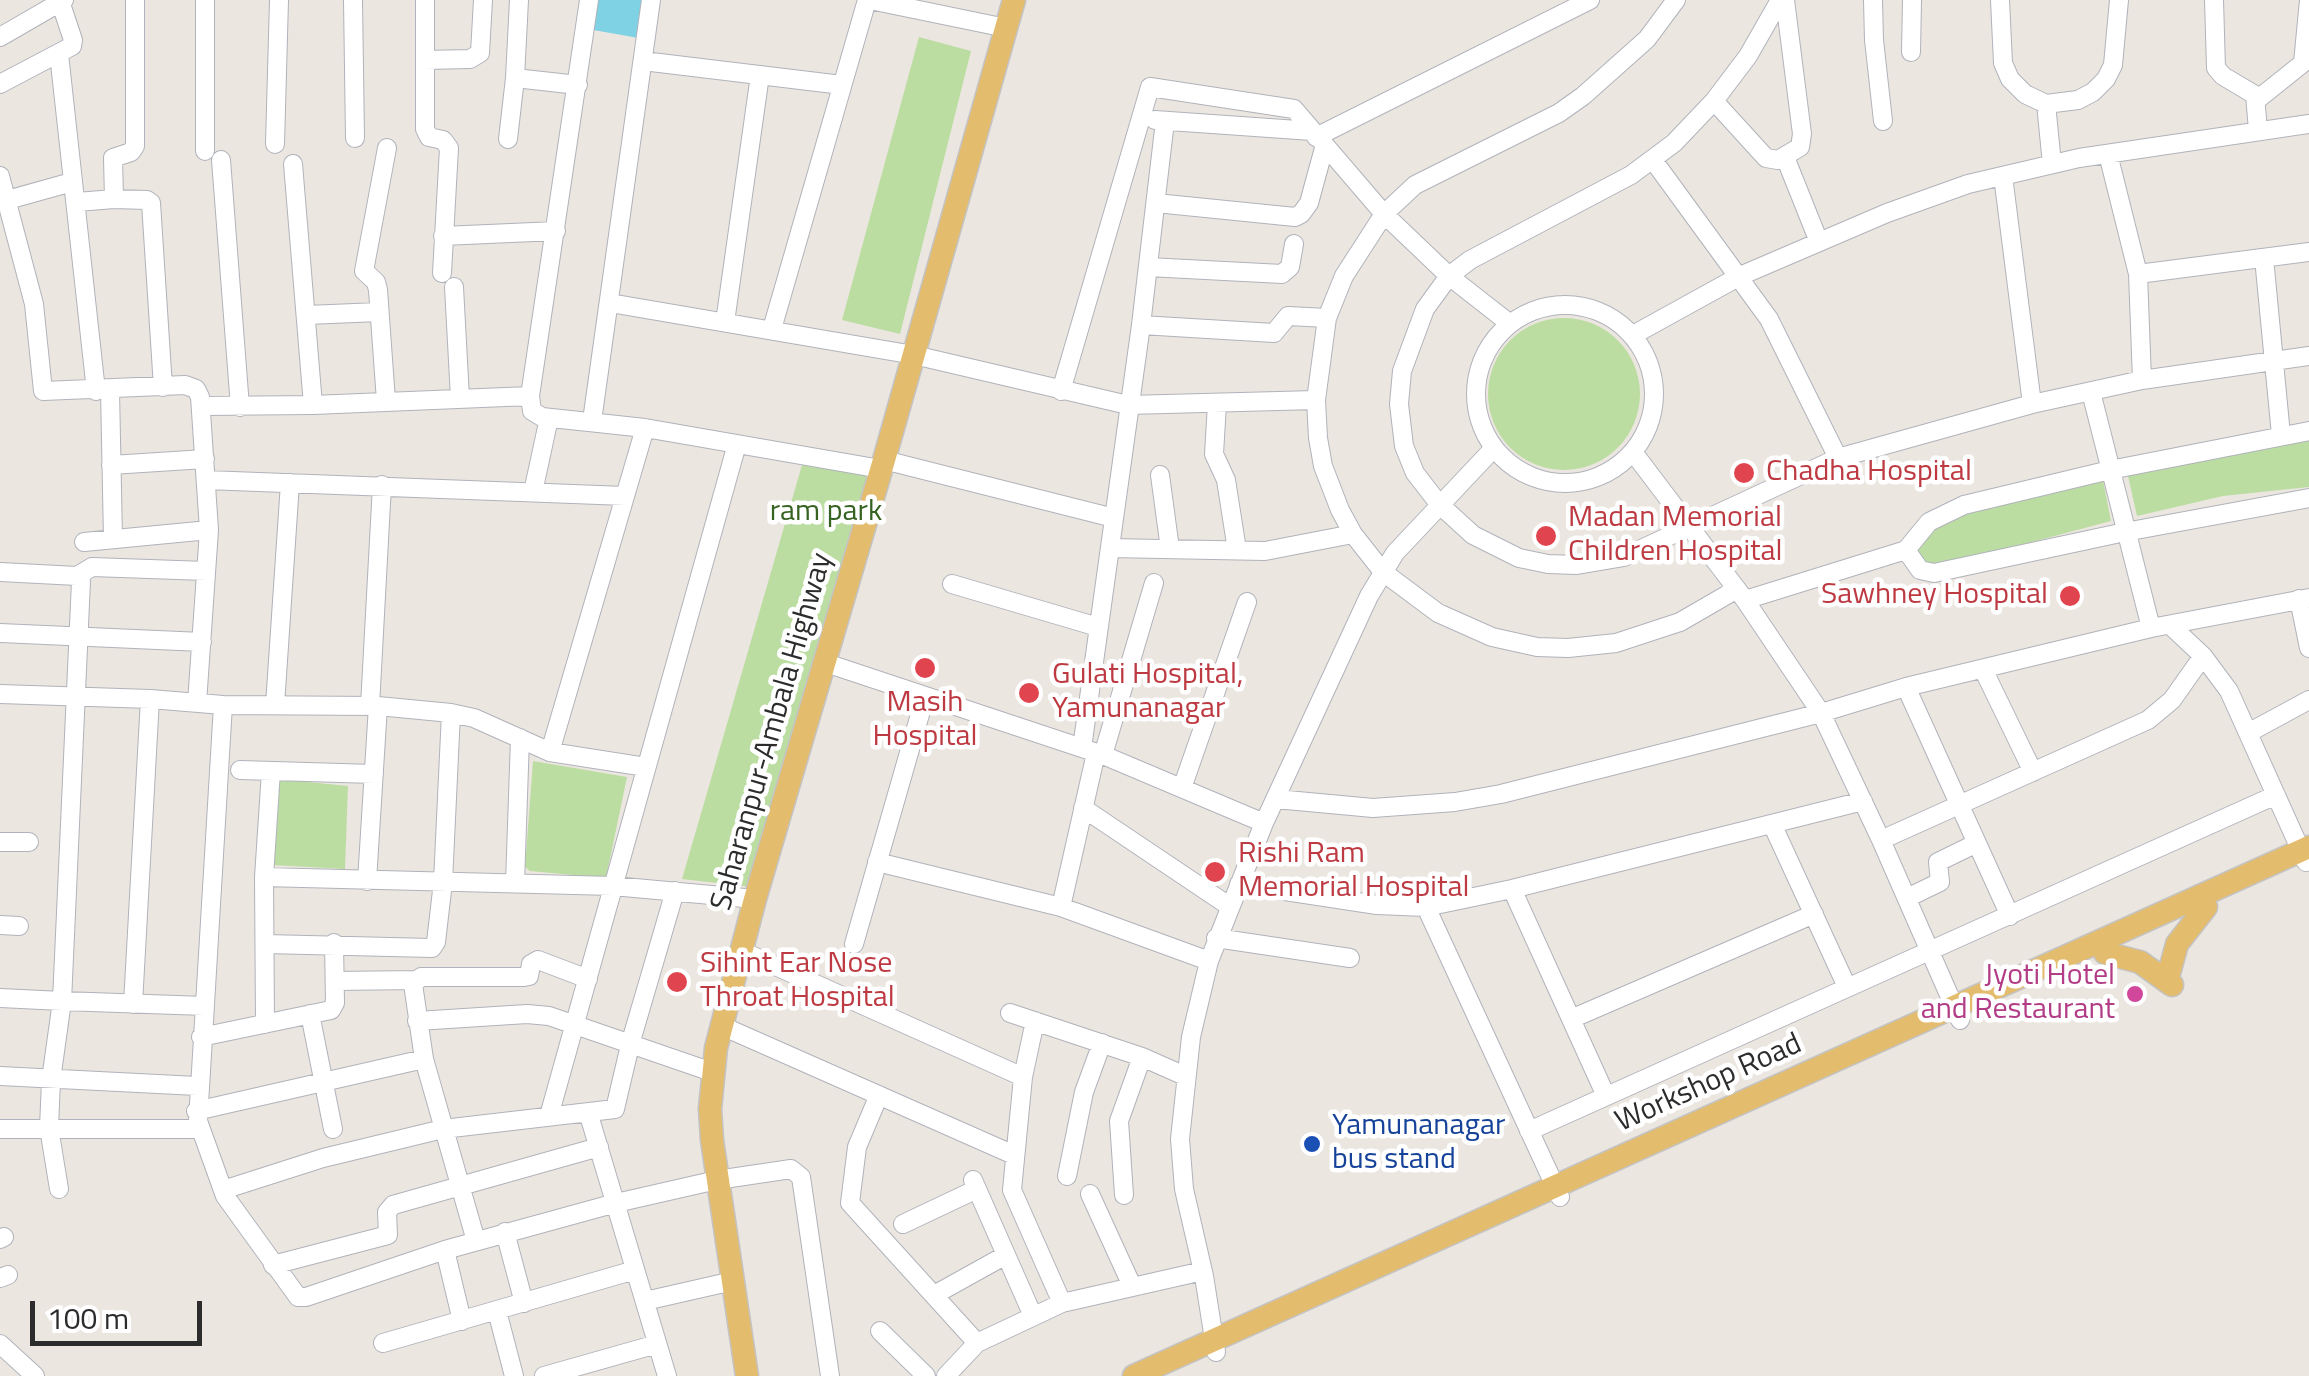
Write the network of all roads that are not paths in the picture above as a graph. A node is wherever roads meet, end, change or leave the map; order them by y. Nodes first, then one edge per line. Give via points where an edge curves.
1 (136, 0) edge
2 (205, 0) edge
3 (279, 0) edge
4 (353, 0) edge
5 (424, 0) edge
6 (483, 0) edge
7 (518, 0) edge
8 (589, 0) edge
9 (651, 0) edge
10 (868, 0) edge
11 (1014, 0) edge
12 (1590, 0) edge
13 (1676, 0) edge
14 (1782, 0) edge
15 (1873, 0) edge
16 (1912, 0) edge
17 (2000, 0) edge
18 (2119, 0) edge
19 (2214, 0) edge
20 (2308, 0) edge
21 (63, 2) edge
22 (1006, 28) junction
23 (0, 37) edge
24 (1911, 52) dead end
25 (59, 54) junction
26 (425, 60) junction
27 (643, 61) junction
28 (760, 75) junction
29 (515, 78) junction
30 (0, 84) edge
31 (578, 85) junction
32 (842, 85) junction
33 (2258, 100) junction
34 (1714, 101) junction
35 (2046, 104) junction
36 (1140, 118) junction
37 (1883, 120) dead end
38 (1165, 121) junction
39 (2309, 124) edge
40 (2258, 130) junction
41 (354, 138) dead end
42 (508, 139) dead end
43 (1317, 139) junction
44 (276, 144) dead end
45 (386, 148) dead end
46 (2108, 154) junction
47 (1785, 157) junction
48 (1653, 160) junction
49 (294, 164) dead end
50 (2052, 164) junction
51 (0, 176) edge
52 (2003, 176) junction
53 (72, 182) junction
54 (114, 198) junction
55 (4, 200) edge
56 (77, 202) junction
57 (1156, 202) junction
58 (1384, 214) junction
59 (556, 232) junction
60 (443, 236) junction
61 (1819, 242) junction
62 (1294, 244) dead end
63 (2309, 252) edge
64 (2264, 258) junction
65 (1148, 267) junction
66 (2138, 274) junction
67 (1450, 276) junction
68 (1740, 276) junction
69 (610, 303) junction
70 (379, 312) junction
71 (307, 315) junction
72 (1326, 318) junction
73 (725, 322) junction
74 (1509, 323) junction
75 (1141, 325) junction
76 (772, 329) junction
77 (1633, 335) junction
78 (914, 355) junction
79 (2309, 356) edge
80 (2276, 361) junction
81 (2142, 380) junction
82 (163, 387) junction
83 (103, 390) junction
84 (1060, 391) junction
85 (2091, 392) junction
86 (530, 396) junction
87 (460, 398) junction
88 (1316, 400) junction
89 (386, 402) junction
90 (1217, 404) junction
91 (2032, 404) junction
92 (202, 406) junction
93 (313, 406) junction
94 (1128, 406) junction
95 (240, 407) junction
96 (548, 418) junction
97 (592, 422) junction
98 (645, 428) junction
99 (2309, 431) edge
100 (2281, 434) junction
101 (736, 444) junction
102 (1493, 449) junction
103 (1633, 452) junction
104 (1838, 458) junction
105 (205, 459) junction
106 (883, 464) junction
107 (111, 465) junction
108 (2110, 470) junction
109 (1160, 474) dead end
110 (206, 480) junction
111 (290, 483) junction
112 (382, 485) junction
113 (532, 492) junction
114 (625, 496) junction
115 (2309, 498) edge
116 (1439, 504) junction
117 (1114, 518) junction
118 (1690, 529) junction
119 (209, 530) junction
120 (2125, 532) junction
121 (1353, 534) junction
122 (113, 539) junction
123 (84, 542) dead end
124 (1110, 548) junction
125 (1170, 549) junction
126 (1237, 550) junction
127 (1906, 550) junction
128 (206, 571) junction
129 (0, 572) edge
130 (1382, 572) junction
131 (77, 576) junction
132 (1154, 583) dead end
133 (952, 584) dead end
134 (1741, 594) junction
135 (2304, 599) edge
136 (1247, 602) dead end
137 (2170, 625) junction
138 (1098, 627) junction
139 (2151, 628) junction
140 (0, 632) edge
141 (77, 636) junction
142 (202, 642) junction
143 (2309, 648) edge
144 (2204, 656) junction
145 (823, 662) junction
146 (1984, 668) junction
147 (1906, 687) junction
148 (0, 694) edge
149 (74, 695) junction
150 (150, 698) junction
151 (926, 698) junction
152 (2309, 700) edge
153 (197, 703) junction
154 (223, 705) junction
155 (275, 705) junction
156 (374, 706) junction
157 (451, 713) junction
158 (1821, 714) junction
159 (2248, 733) junction
160 (520, 738) junction
161 (550, 752) junction
162 (1094, 752) junction
163 (646, 767) junction
164 (240, 770) dead end
165 (271, 771) junction
166 (2033, 772) junction
167 (374, 774) junction
168 (1182, 788) junction
169 (2276, 795) junction
170 (1276, 799) junction
171 (1863, 801) junction
172 (1960, 805) junction
173 (1083, 808) junction
174 (1264, 823) junction
175 (1772, 824) junction
176 (1881, 840) junction
177 (0, 842) edge
178 (29, 842) dead end
179 (1977, 843) junction
180 (2306, 855) edge
181 (877, 862) junction
182 (264, 877) junction
183 (367, 881) junction
184 (443, 882) junction
185 (515, 882) junction
186 (1239, 884) junction
187 (613, 886) junction
188 (1512, 889) junction
189 (675, 891) junction
190 (1907, 898) junction
191 (756, 899) junction
192 (1229, 906) junction
193 (1060, 907) junction
194 (1426, 907) junction
195 (2206, 907) junction
196 (1814, 914) junction
197 (2010, 916) junction
198 (1216, 938) junction
199 (334, 943) junction
200 (265, 944) junction
201 (854, 944) dead end
202 (1930, 950) junction
203 (742, 951) junction
204 (2105, 953) junction
205 (1350, 958) dead end
206 (1209, 960) junction
207 (588, 979) junction
208 (335, 980) junction
209 (416, 980) junction
210 (1847, 986) junction
211 (0, 998) edge
212 (62, 1001) junction
213 (133, 1004) junction
214 (205, 1006) junction
215 (1010, 1013) dead end
216 (310, 1014) junction
217 (1957, 1014) junction
218 (1571, 1019) junction
219 (417, 1021) junction
220 (1035, 1021) junction
221 (265, 1024) junction
222 (574, 1024) junction
223 (722, 1026) junction
224 (201, 1037) junction
225 (630, 1041) junction
226 (1102, 1043) junction
227 (1142, 1057) junction
228 (424, 1058) junction
229 (712, 1072) junction
230 (0, 1076) edge
231 (1185, 1076) junction
232 (1023, 1077) junction
233 (51, 1080) junction
234 (323, 1082) junction
235 (197, 1086) junction
236 (879, 1095) junction
237 (1606, 1096) junction
238 (588, 1112) junction
239 (549, 1116) junction
240 (198, 1120) junction
241 (49, 1128) junction
242 (0, 1129) edge
243 (334, 1129) dead end
244 (444, 1130) junction
245 (1529, 1131) junction
246 (599, 1147) junction
247 (1014, 1154) junction
248 (1067, 1176) dead end
249 (717, 1180) junction
250 (58, 1189) dead end
251 (460, 1189) junction
252 (223, 1190) junction
253 (1558, 1192) junction
254 (1090, 1194) dead end
255 (1124, 1195) dead end
256 (616, 1203) junction
257 (904, 1224) dead end
258 (505, 1232) junction
259 (476, 1241) junction
260 (445, 1250) junction
261 (1006, 1255) junction
262 (273, 1265) junction
263 (636, 1270) junction
264 (1203, 1271) junction
265 (733, 1281) junction
266 (1132, 1286) junction
267 (934, 1295) junction
268 (644, 1301) junction
269 (524, 1302) junction
270 (1062, 1303) junction
271 (497, 1310) junction
272 (1033, 1316) junction
273 (462, 1320) junction
274 (880, 1331) dead end
275 (977, 1343) junction
276 (384, 1344) dead end
277 (657, 1344) junction
278 (1215, 1346) junction
279 (2, 1352) edge
280 (34, 1376) edge
281 (514, 1376) edge
282 (544, 1376) edge
283 (667, 1376) edge
284 (746, 1376) edge
285 (830, 1376) edge
286 (926, 1376) edge
287 (946, 1376) edge
288 (1134, 1376) edge
289 (1162, 1376) edge

1 - 54 street via 134,146 113,158
2 - 95 street via 213,155
3 - 44 street
4 - 41 street
5 - 26 street
6 - 26 street via 480,53
7 - 29 street
8 - 31 street
9 - 27 street
10 - 22 street
10 - 32 street
11 - 22 main road, Saharanpur-Ambala Highway
12 - 43 street
13 - 58 street via 1648,39 1584,96 1415,185
14 - 34 street
14 - 47 street via 1802,134 1800,147
15 - 37 street
16 - 24 street
17 - 35 street via 2010,79
18 - 35 street via 2106,79 2078,100
19 - 33 street via 2216,68
20 - 33 street via 2303,63
21 - 23 street
21 - 25 street via 73,43
22 - 78 main road, Saharanpur-Ambala Highway
25 - 30 street
25 - 53 street
26 - 60 street via 426,134 449,148
27 - 28 street
27 - 69 street
28 - 32 street
28 - 73 street
29 - 31 street
29 - 42 street
31 - 59 street
32 - 76 street
33 - 40 street
34 - 47 street via 1761,154
34 - 48 street
35 - 50 street
36 - 38 street
36 - 43 street via 1154,87 1294,109
36 - 84 street
38 - 43 street
38 - 57 street
39 - 40 street
40 - 46 street
43 - 57 street via 1309,203 1295,217
43 - 58 street
45 - 70 street via 364,266 377,284
46 - 50 street
46 - 66 street
47 - 61 street
48 - 67 street
48 - 68 street
49 - 71 street
50 - 52 street
51 - 55 street
52 - 61 street via 1936,194
52 - 91 street
53 - 55 street
53 - 56 street
54 - 56 street
54 - 82 street via 151,203
55 - 83 street via 34,304 42,392
56 - 83 street
57 - 65 street
58 - 67 street
58 - 72 street
59 - 60 street
59 - 86 street
60 - 87 street
61 - 68 street
62 - 65 street via 1282,274
63 - 64 street
64 - 66 street
64 - 80 street
65 - 75 street
66 - 81 street
67 - 74 street
67 - 116 street via 1412,339 1399,404 1404,446
68 - 77 street
68 - 104 street via 1785,347
69 - 73 street
69 - 97 street
70 - 71 street
70 - 89 street
71 - 93 street
72 - 75 street via 1288,316 1274,333
72 - 88 street
73 - 76 street
74 - 77 street via 1533,310 1573,305 1612,317
74 - 102 street via 1478,369 1480,425
75 - 94 street
76 - 78 street
77 - 103 street via 1654,380 1654,406
78 - 84 street
78 - 106 main road, Saharanpur-Ambala Highway
79 - 80 street
80 - 81 street
80 - 100 street
81 - 85 street
82 - 83 street
82 - 92 street via 192,386
83 - 107 street
84 - 94 street
85 - 91 street
85 - 108 street
86 - 87 street
86 - 96 street via 532,411
87 - 89 street
88 - 90 street
88 - 121 street via 1323,466
89 - 93 street
90 - 94 street
90 - 126 street via 1214,454 1226,480
91 - 104 street
92 - 95 street
92 - 105 street
93 - 95 street
94 - 117 street
96 - 97 street
96 - 113 street
97 - 98 street
98 - 101 street
98 - 114 street
99 - 100 street
100 - 108 street
101 - 106 street
101 - 163 street
102 - 103 street via 1512,468 1562,484 1613,470
102 - 116 street
103 - 118 street
104 - 118 street
105 - 107 street
105 - 110 street
106 - 117 street
106 - 145 main road, Saharanpur-Ambala Highway
107 - 122 street
108 - 120 street
108 - 127 street via 1952,508 1928,522
109 - 125 street
110 - 111 street
110 - 119 street
111 - 112 street
111 - 155 street
112 - 113 street
112 - 156 street
113 - 114 street
114 - 161 street
115 - 120 street
116 - 118 street via 1483,540 1548,564 1624,557
116 - 130 street
117 - 124 street
118 - 134 street
119 - 122 street
119 - 128 street
120 - 127 street via 1934,574 1920,570
120 - 139 street
121 - 126 street
121 - 130 street
122 - 123 street
124 - 125 street
124 - 138 street
125 - 126 street
127 - 134 street
128 - 131 street via 92,566
128 - 142 street
129 - 131 street
130 - 134 street via 1469,629 1568,648 1638,638
130 - 170 street
131 - 141 street
132 - 162 street
133 - 138 street
134 - 158 street
135 - 137 street
135 - 143 street
136 - 168 street
137 - 139 street
137 - 144 street
138 - 162 street
139 - 146 street
140 - 141 street
141 - 142 street
141 - 149 street
142 - 153 street
144 - 159 street
144 - 166 street via 2161,712
145 - 151 street
145 - 191 main road, Saharanpur-Ambala Highway
146 - 147 street
146 - 166 street
147 - 158 street
147 - 172 street
148 - 149 street
149 - 150 street
149 - 212 street
150 - 153 street
150 - 213 street
151 - 162 street
151 - 181 street
152 - 159 street
153 - 154 street
154 - 155 street
154 - 214 street
155 - 156 street
156 - 157 street
156 - 167 street
157 - 160 street
157 - 184 street
158 - 170 street via 1456,802 1373,808
158 - 171 street
159 - 169 street
160 - 161 street
160 - 185 street
161 - 163 street
162 - 168 street
162 - 173 street
163 - 187 street
164 - 165 street
165 - 167 street
165 - 182 street
166 - 172 street
167 - 183 street
168 - 174 street
169 - 180 street
169 - 197 street
170 - 174 street
171 - 175 street
171 - 176 street
172 - 176 street
172 - 179 street
173 - 192 street
173 - 193 street
174 - 186 street
175 - 188 street
175 - 196 street
176 - 190 street
177 - 178 street
179 - 190 street via 1938,862 1940,882
179 - 197 street
180 - 195 main road, Workshop Road
180 - 217 main road, Workshop Road
181 - 193 street
181 - 201 street
182 - 183 street
182 - 200 street
183 - 184 street
184 - 185 street
184 - 199 street via 432,948
185 - 187 street
186 - 192 street
186 - 194 street
187 - 189 street
187 - 207 street
188 - 194 street
188 - 218 street
189 - 191 street
189 - 225 street
190 - 202 street
191 - 203 main road, Saharanpur-Ambala Highway
192 - 198 street
193 - 206 street
194 - 245 street
195 - 204 main road, Workshop Road
195 - 204 main road via 2177,944 2170,981 2140,962
196 - 210 street
196 - 218 street
197 - 202 street
198 - 205 street
198 - 206 street
199 - 200 street
199 - 208 street
200 - 221 street
202 - 210 street
202 - 217 street
203 - 223 main road, Saharanpur-Ambala Highway
203 - 232 street
204 - 217 main road, Workshop Road
206 - 231 street
207 - 209 street via 538,960 524,978
207 - 222 street
208 - 209 street
208 - 216 street via 334,1007
209 - 219 street
210 - 237 street
211 - 212 street
212 - 213 street
212 - 233 street
213 - 214 street
214 - 224 street
215 - 220 street
216 - 221 street
216 - 234 street
217 - 253 main road, Workshop Road
218 - 237 street
219 - 222 street via 527,1014
219 - 228 street
220 - 226 street
220 - 232 street
221 - 224 street
222 - 225 street
222 - 239 street
223 - 229 main road, Saharanpur-Ambala Highway
223 - 236 street
224 - 235 street
225 - 229 street
225 - 238 street via 615,1109
226 - 227 street
226 - 248 street
227 - 231 street
227 - 255 street via 1120,1121
228 - 234 street
228 - 244 street
229 - 249 main road, Saharanpur-Ambala Highway
230 - 233 street
231 - 264 street via 1181,1165
232 - 247 street
233 - 235 street
233 - 241 street
234 - 240 street
234 - 243 street
235 - 240 street
236 - 247 street
236 - 267 street via 857,1147 850,1203
237 - 245 street
238 - 239 street
238 - 246 street
239 - 244 street
240 - 241 street
240 - 252 street
241 - 242 street
241 - 250 street
244 - 251 street
244 - 252 street
245 - 253 street
246 - 251 street
246 - 256 street
247 - 270 street via 1012,1190
249 - 256 street
249 - 265 main road, Saharanpur-Ambala Highway
249 - 285 street via 799,1172
251 - 259 street
251 - 262 street via 393,1205 384,1236
252 - 262 street
253 - 278 main road, Workshop Road
254 - 266 street
256 - 258 street
256 - 263 street
257 - 261 street via 975,1185
258 - 259 street
258 - 269 street
259 - 260 street
260 - 262 street via 306,1298
260 - 273 street
261 - 267 street
261 - 272 street
263 - 268 street
263 - 269 street
264 - 266 street
264 - 278 street
265 - 268 street
265 - 284 main road, Saharanpur-Ambala Highway
266 - 270 street
267 - 275 street
268 - 277 street
269 - 271 street
270 - 272 street
271 - 273 street
271 - 281 street
272 - 275 street
273 - 276 street
274 - 286 street
275 - 287 street
277 - 282 street
277 - 283 street
278 - 288 main road, Workshop Road
278 - 289 main road, Workshop Road
279 - 280 street

